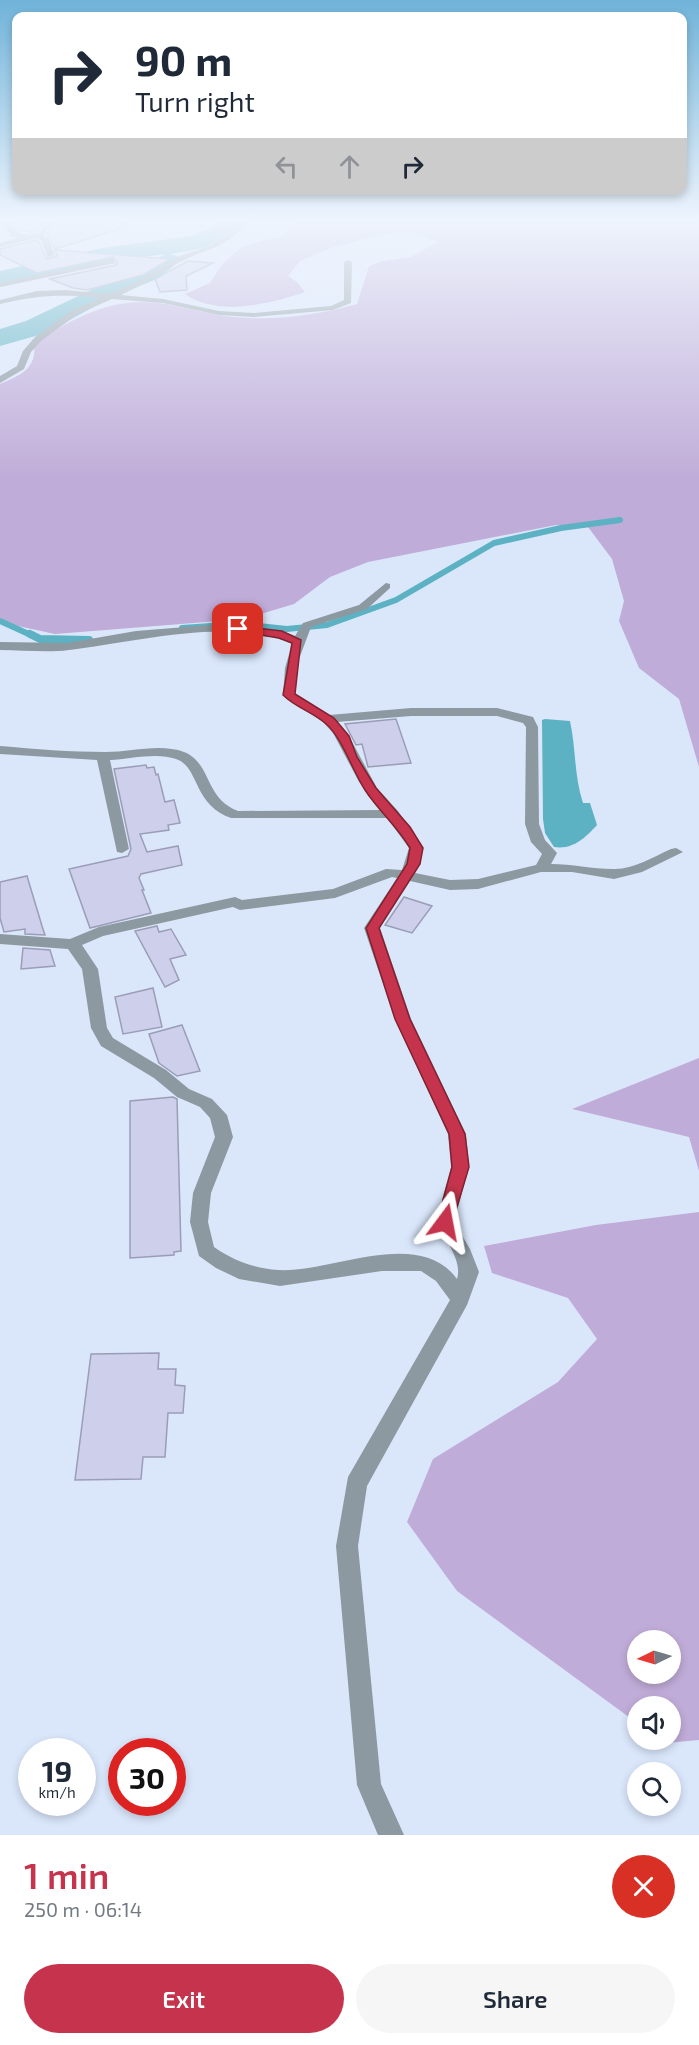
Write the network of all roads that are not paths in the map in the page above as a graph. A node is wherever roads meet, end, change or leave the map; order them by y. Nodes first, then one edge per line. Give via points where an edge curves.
1 (83, 308) edge
2 (194, 308) edge
3 (334, 308) edge
4 (0, 380) edge
5 (386, 586) dead end
6 (297, 642) junction
7 (0, 646) edge
8 (326, 719) junction
9 (0, 750) edge
10 (103, 756) junction
11 (393, 814) junction
12 (122, 849) dead end
13 (675, 852) dead end
14 (541, 868) junction
15 (408, 874) junction
16 (0, 939) edge
17 (72, 944) junction
18 (460, 1299) junction
19 (391, 1835) edge

1 - 4 street via 38,339 27,351 21,367
2 - 3 street via 254,315
5 - 6 street via 363,607 307,625
6 - 7 street via 282,635 223,628 135,635 85,645
6 - 8 street via 289,695
8 - 11 street via 345,739 371,790
8 - 14 street via 411,712 497,712 528,720 532,727 532,824 538,842 550,853
9 - 10 street
10 - 11 street via 177,755 191,761 213,804 222,812 236,815
10 - 12 street
11 - 15 street via 416,848
13 - 14 street via 614,874
14 - 15 street via 478,884 450,885
15 - 17 street via 392,872 319,896 230,903 99,932
15 - 18 street via 372,928 403,1019 457,1134 460,1167 445,1222 469,1272
16 - 17 street
17 - 18 street via 90,969 99,1028 107,1042 183,1093 206,1103 218,1115 224,1137 202,1193 199,1221 207,1251 246,1272 280,1278 382,1263 424,1263 443,1275
18 - 19 street via 356,1485 347,1546 369,1785

